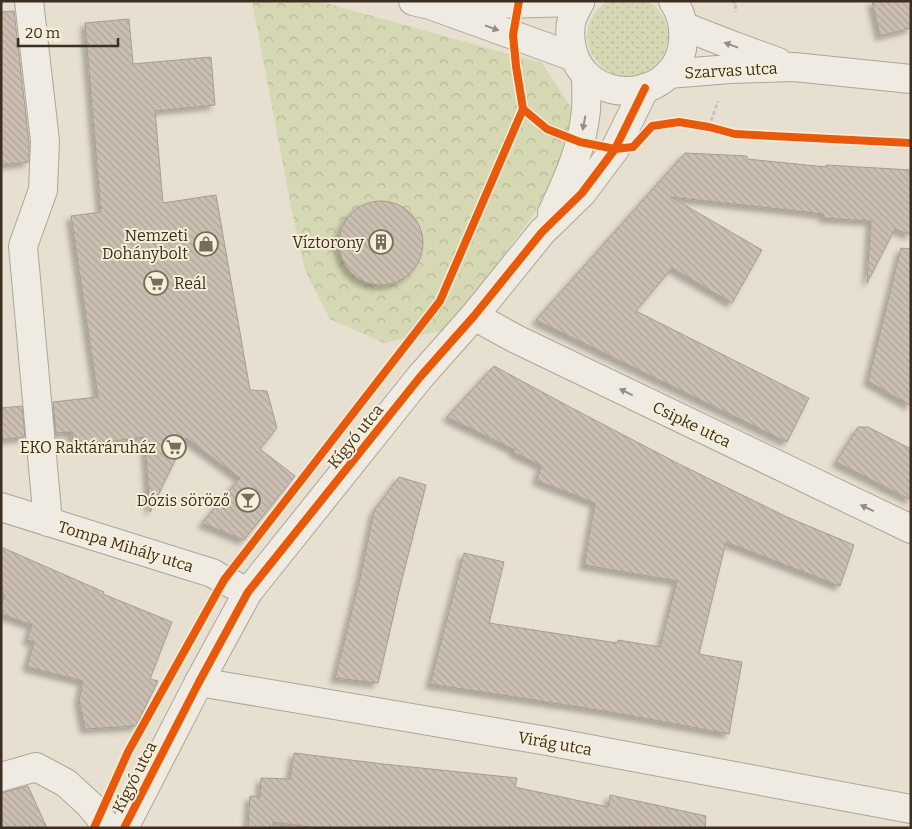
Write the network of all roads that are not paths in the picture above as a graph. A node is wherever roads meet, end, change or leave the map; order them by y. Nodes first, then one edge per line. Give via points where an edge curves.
1 (29, 1) edge
2 (580, 1) edge
3 (422, 3) edge
4 (678, 13) edge
5 (580, 66) junction
6 (794, 67) junction
7 (668, 74) junction
8 (911, 79) edge
9 (645, 88) junction
10 (542, 232) junction
11 (474, 316) junction
12 (1, 507) edge
13 (48, 522) junction
14 (911, 529) edge
15 (248, 592) junction
16 (199, 682) junction
17 (1, 777) edge
18 (911, 809) edge
19 (108, 828) edge
20 (124, 828) edge

1 - 13 street via 45,141 43,190 23,246
2 - 3 street
2 - 5 street, Kígyó utca via 572,19 570,38
3 -> 5 street
6 -> 4 street, Szarvas utca via 734,46
4 - 7 street via 684,39 676,64
5 - 9 street via 594,82 614,90
5 -> 10 street, Kígyó utca via 586,110 580,142 565,186
6 - 7 street, Szarvas utca
6 - 8 street, Szarvas utca
7 - 9 street
9 - 10 street, Kígyó utca via 615,149 582,192
10 - 11 street, Kígyó utca
14 -> 11 street, Csipke utca
11 - 15 street, Kígyó utca via 420,377
12 - 13 street, Tompa Mihály utca
13 - 15 street, Tompa Mihály utca via 212,573
15 - 16 street, Kígyó utca
16 - 18 street, Virág utca via 547,741
16 - 20 street, Kígyó utca
17 - 19 street via 36,767 66,783 90,805

